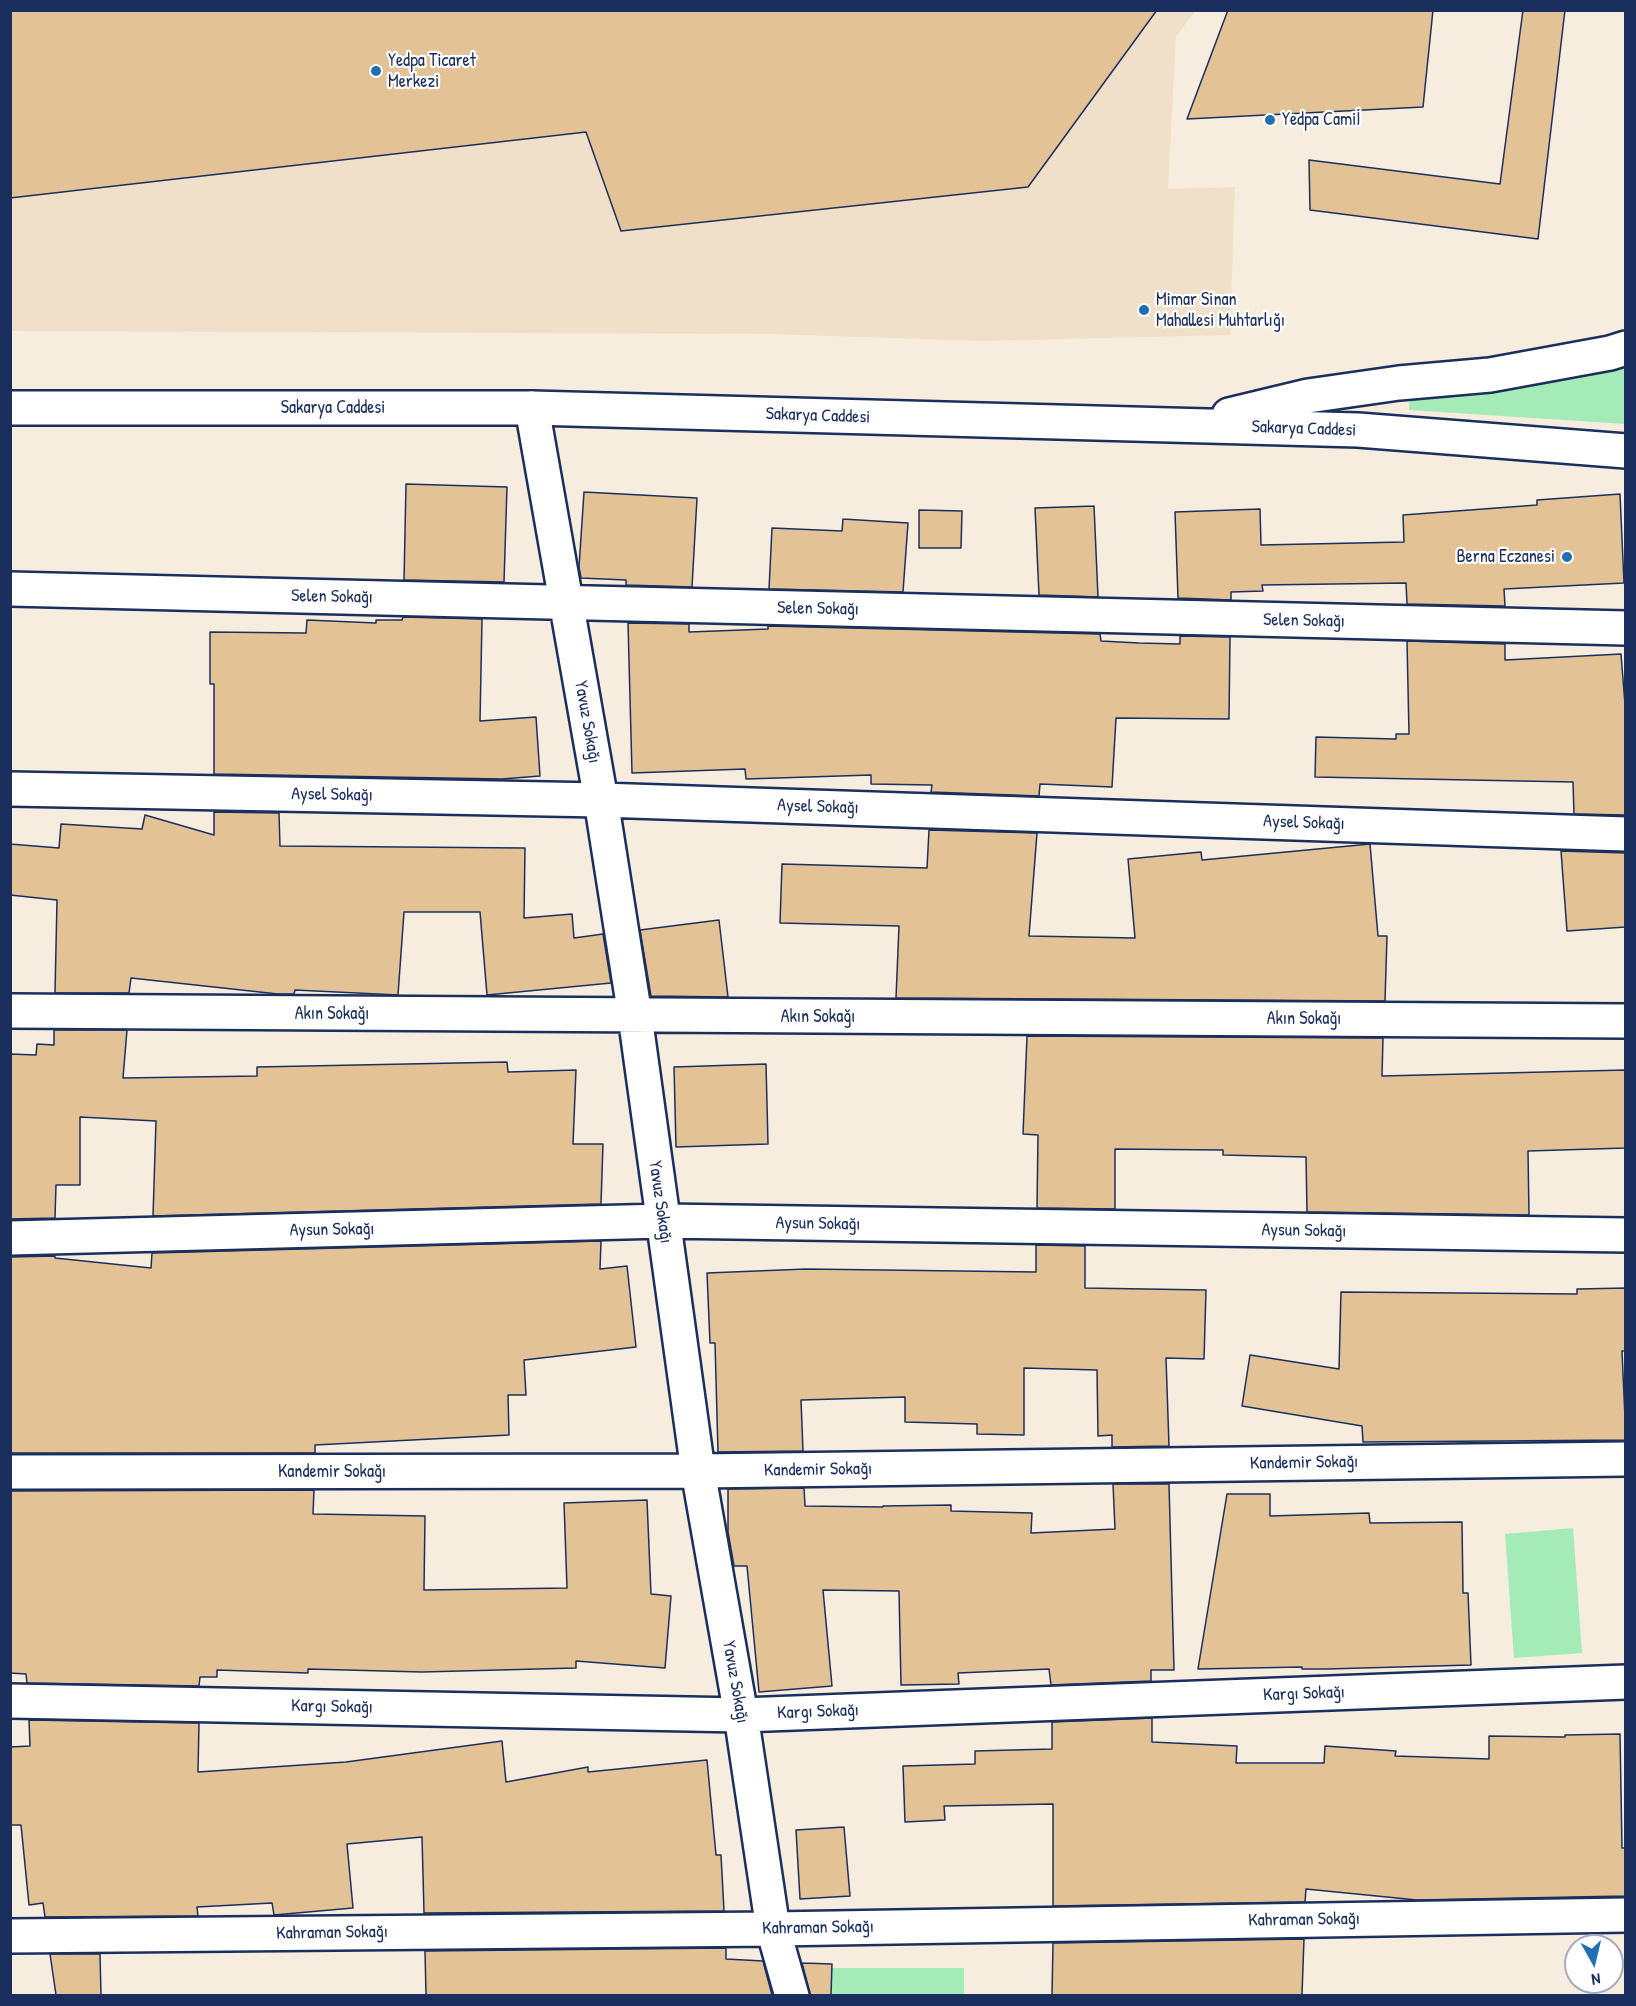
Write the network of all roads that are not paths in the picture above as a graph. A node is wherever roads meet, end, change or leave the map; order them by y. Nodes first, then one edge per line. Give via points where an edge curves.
1 (1626, 348) edge
2 (10, 408) edge
3 (532, 408) junction
4 (1148, 424) junction
5 (1626, 451) edge
6 (10, 589) edge
7 (566, 603) junction
8 (1626, 628) edge
9 (10, 789) edge
10 (601, 800) junction
11 (1626, 834) edge
12 (10, 1011) edge
13 (635, 1016) junction
14 (1626, 1021) edge
15 (663, 1221) junction
16 (1626, 1236) edge
17 (10, 1238) edge
18 (1626, 1459) edge
19 (698, 1471) junction
20 (10, 1472) edge
21 (1626, 1682) edge
22 (10, 1701) edge
23 (741, 1715) junction
24 (1626, 1915) edge
25 (773, 1929) junction
26 (10, 1936) edge
27 (792, 1995) edge

1 - 4 street via 1490,375 1319,395 1224,416
2 - 3 street, Sakarya Caddesi
3 - 4 street, Sakarya Caddesi
3 - 7 street, Yavuz Sokağı
4 - 5 street, Sakarya Caddesi via 1358,430
6 - 7 street, Selen Sokağı
7 - 8 street, Selen Sokağı
7 - 10 street, Yavuz Sokağı
9 - 10 street, Aysel Sokağı
10 - 11 street, Aysel Sokağı
10 - 13 street, Yavuz Sokağı
12 - 13 street, Akın Sokağı
13 - 14 street, Akın Sokağı
13 - 15 street, Yavuz Sokağı
15 - 16 street, Aysun Sokağı
15 - 17 street, Aysun Sokağı
15 - 19 street, Yavuz Sokağı
18 - 19 street, Kandemir Sokağı
19 - 20 street, Kandemir Sokağı
19 - 23 street, Yavuz Sokağı
21 - 23 street, Kargı Sokağı
22 - 23 street, Kargı Sokağı
23 - 25 street, Yavuz Sokağı
24 - 25 street, Kahraman Sokağı
25 - 26 street, Kahraman Sokağı
25 - 27 street, Yavuz Sokağı

